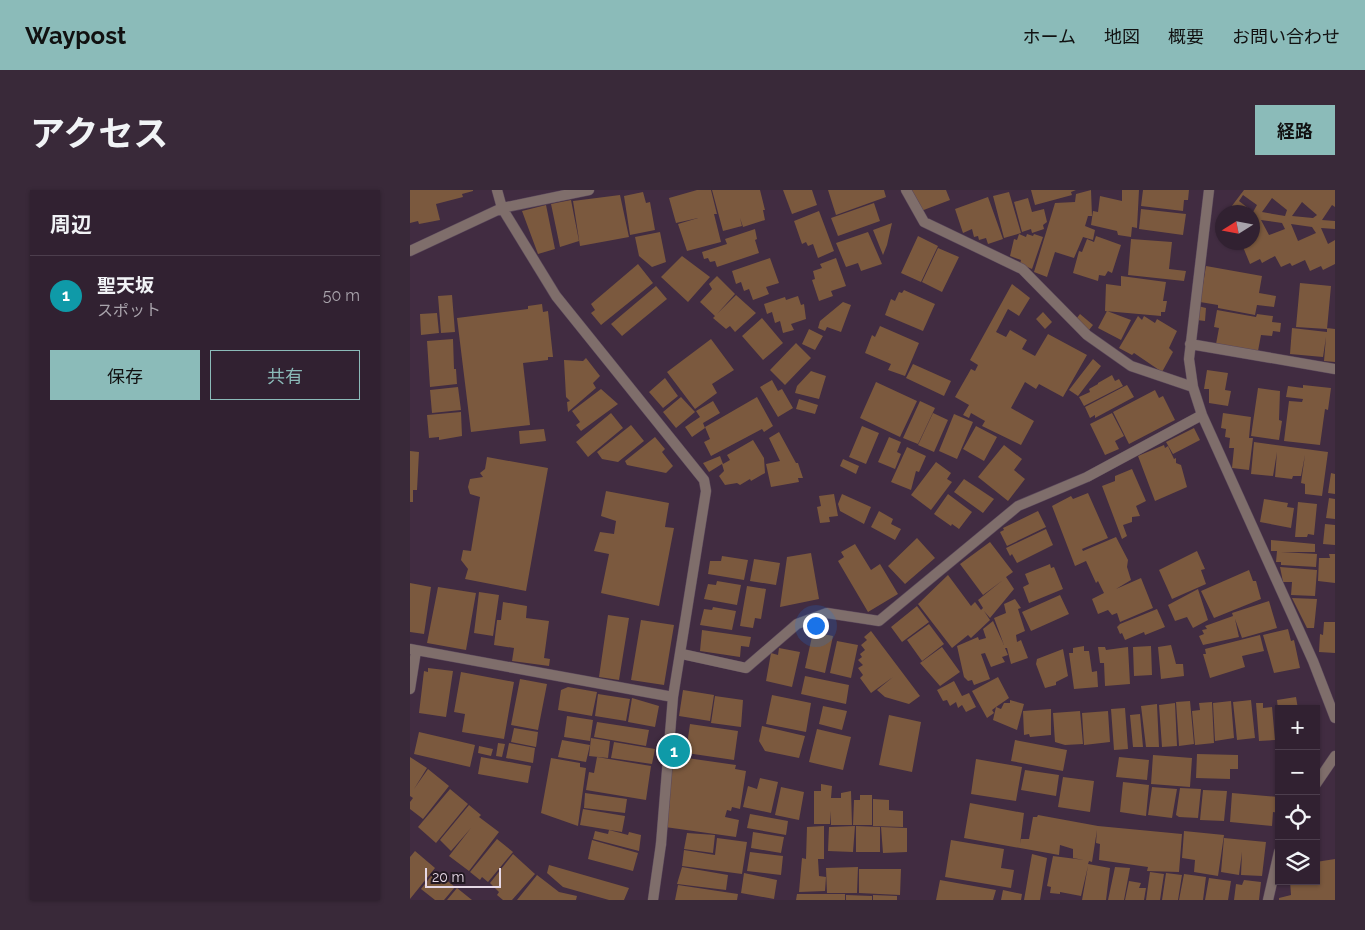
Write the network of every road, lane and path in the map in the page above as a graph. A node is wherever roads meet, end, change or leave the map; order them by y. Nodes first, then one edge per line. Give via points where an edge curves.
1 (496, 190) edge
2 (589, 190) edge
3 (906, 190) edge
4 (1209, 190) edge
5 (502, 208) junction
6 (410, 251) edge
7 (1190, 344) junction
8 (1335, 369) edge
9 (1192, 387) junction
10 (1202, 415) junction
11 (413, 650) edge
12 (682, 654) junction
13 (410, 689) edge
14 (673, 697) junction
15 (1335, 718) edge
16 (1335, 756) edge
17 (1320, 778) edge
18 (1275, 869) edge
19 (653, 900) edge
20 (1268, 900) edge

1 - 5 street
2 - 5 street
3 - 9 street via 924,222 1022,269 1087,335 1131,366
4 - 7 street
5 - 6 street
5 - 12 street via 556,296 704,480 706,491
7 - 8 street
7 - 9 street
9 - 10 street
10 - 12 street via 1087,477 1018,506 878,621 827,613 796,624 746,668
10 - 15 street via 1313,661
11 - 13 street
11 - 14 street
12 - 14 street
14 - 19 street
16 - 17 street
18 - 20 street

